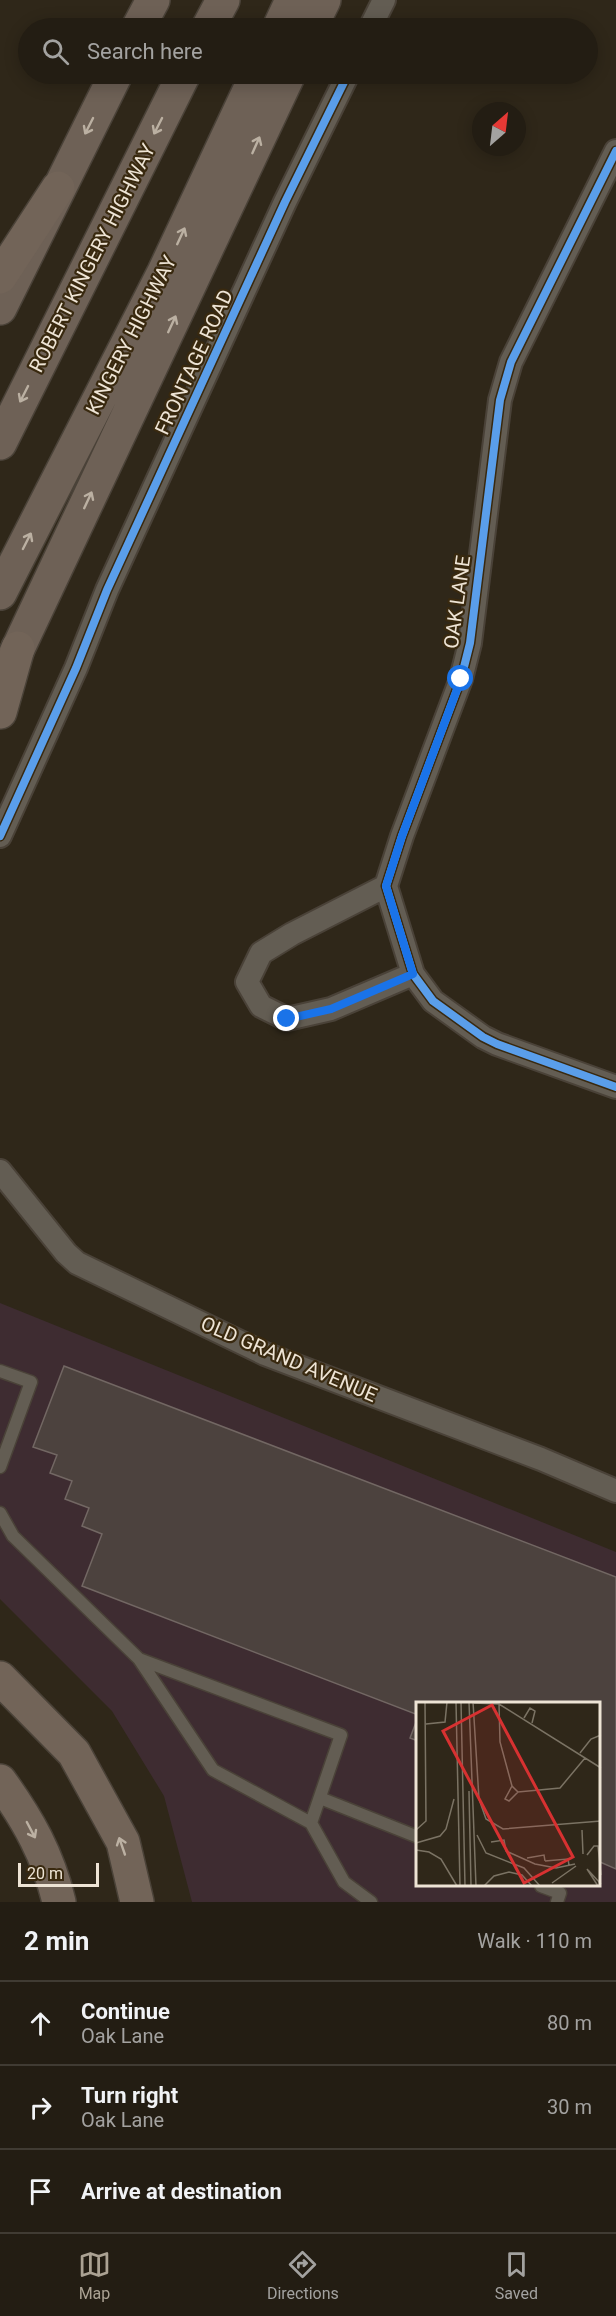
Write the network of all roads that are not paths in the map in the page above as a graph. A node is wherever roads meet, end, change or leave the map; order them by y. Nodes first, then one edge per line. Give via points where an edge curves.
1 (153, 0) edge
2 (223, 0) edge
3 (292, 0) edge
4 (324, 0) edge
5 (384, 0) edge
6 (143, 18) edge
7 (213, 18) edge
8 (284, 18) edge
9 (315, 18) edge
10 (375, 18) edge
11 (111, 84) edge
12 (179, 84) edge
13 (253, 84) edge
14 (284, 84) edge
15 (343, 84) edge
16 (616, 151) edge
17 (58, 188) junction
18 (0, 277) edge
19 (0, 308) edge
20 (0, 443) edge
21 (0, 593) edge
22 (18, 648) junction
23 (0, 686) edge
24 (0, 712) edge
25 (0, 836) edge
26 (386, 886) junction
27 (413, 974) junction
28 (616, 1087) edge
29 (0, 1171) edge
30 (0, 1371) edge
31 (3, 1451) edge
32 (0, 1467) edge
33 (616, 1491) edge
34 (0, 1513) edge
35 (139, 1659) junction
36 (0, 1678) edge
37 (0, 1780) edge
38 (320, 1798) junction
39 (311, 1823) junction
40 (416, 1836) edge
41 (544, 1887) edge
42 (58, 1902) edge
43 (137, 1902) edge
44 (371, 1902) edge
45 (557, 1902) edge

1 - 6 highway
2 - 7 highway
3 - 8 highway
4 - 9 highway
5 - 10 street
11 -> 17 highway
12 -> 20 highway, ROBERT KINGERY HIGHWAY
21 -> 13 highway, KINGERY HIGHWAY via 164,272
22 -> 14 highway
15 - 25 street, FRONTAGE ROAD via 107,590
16 - 26 street, OAK LANE via 511,362 500,400 468,652
17 - 18 highway
17 - 19 highway
22 - 23 highway
22 - 24 highway
26 - 27 street
26 - 27 street via 261,953 247,982 261,1006 287,1019 331,1009
27 - 28 street via 433,1001 483,1037
29 - 33 street, OLD GRAND AVENUE via 77,1263 265,1353
30 - 31 lane via 31,1382
31 - 32 lane
34 - 35 lane via 14,1536
35 - 38 lane via 340,1735
35 - 39 lane via 213,1770
43 -> 36 highway via 123,1842 74,1753
37 -> 42 highway via 22,1811 47,1859
38 - 39 lane
38 - 40 lane
39 - 44 lane via 344,1882
41 - 45 lane via 560,1893

